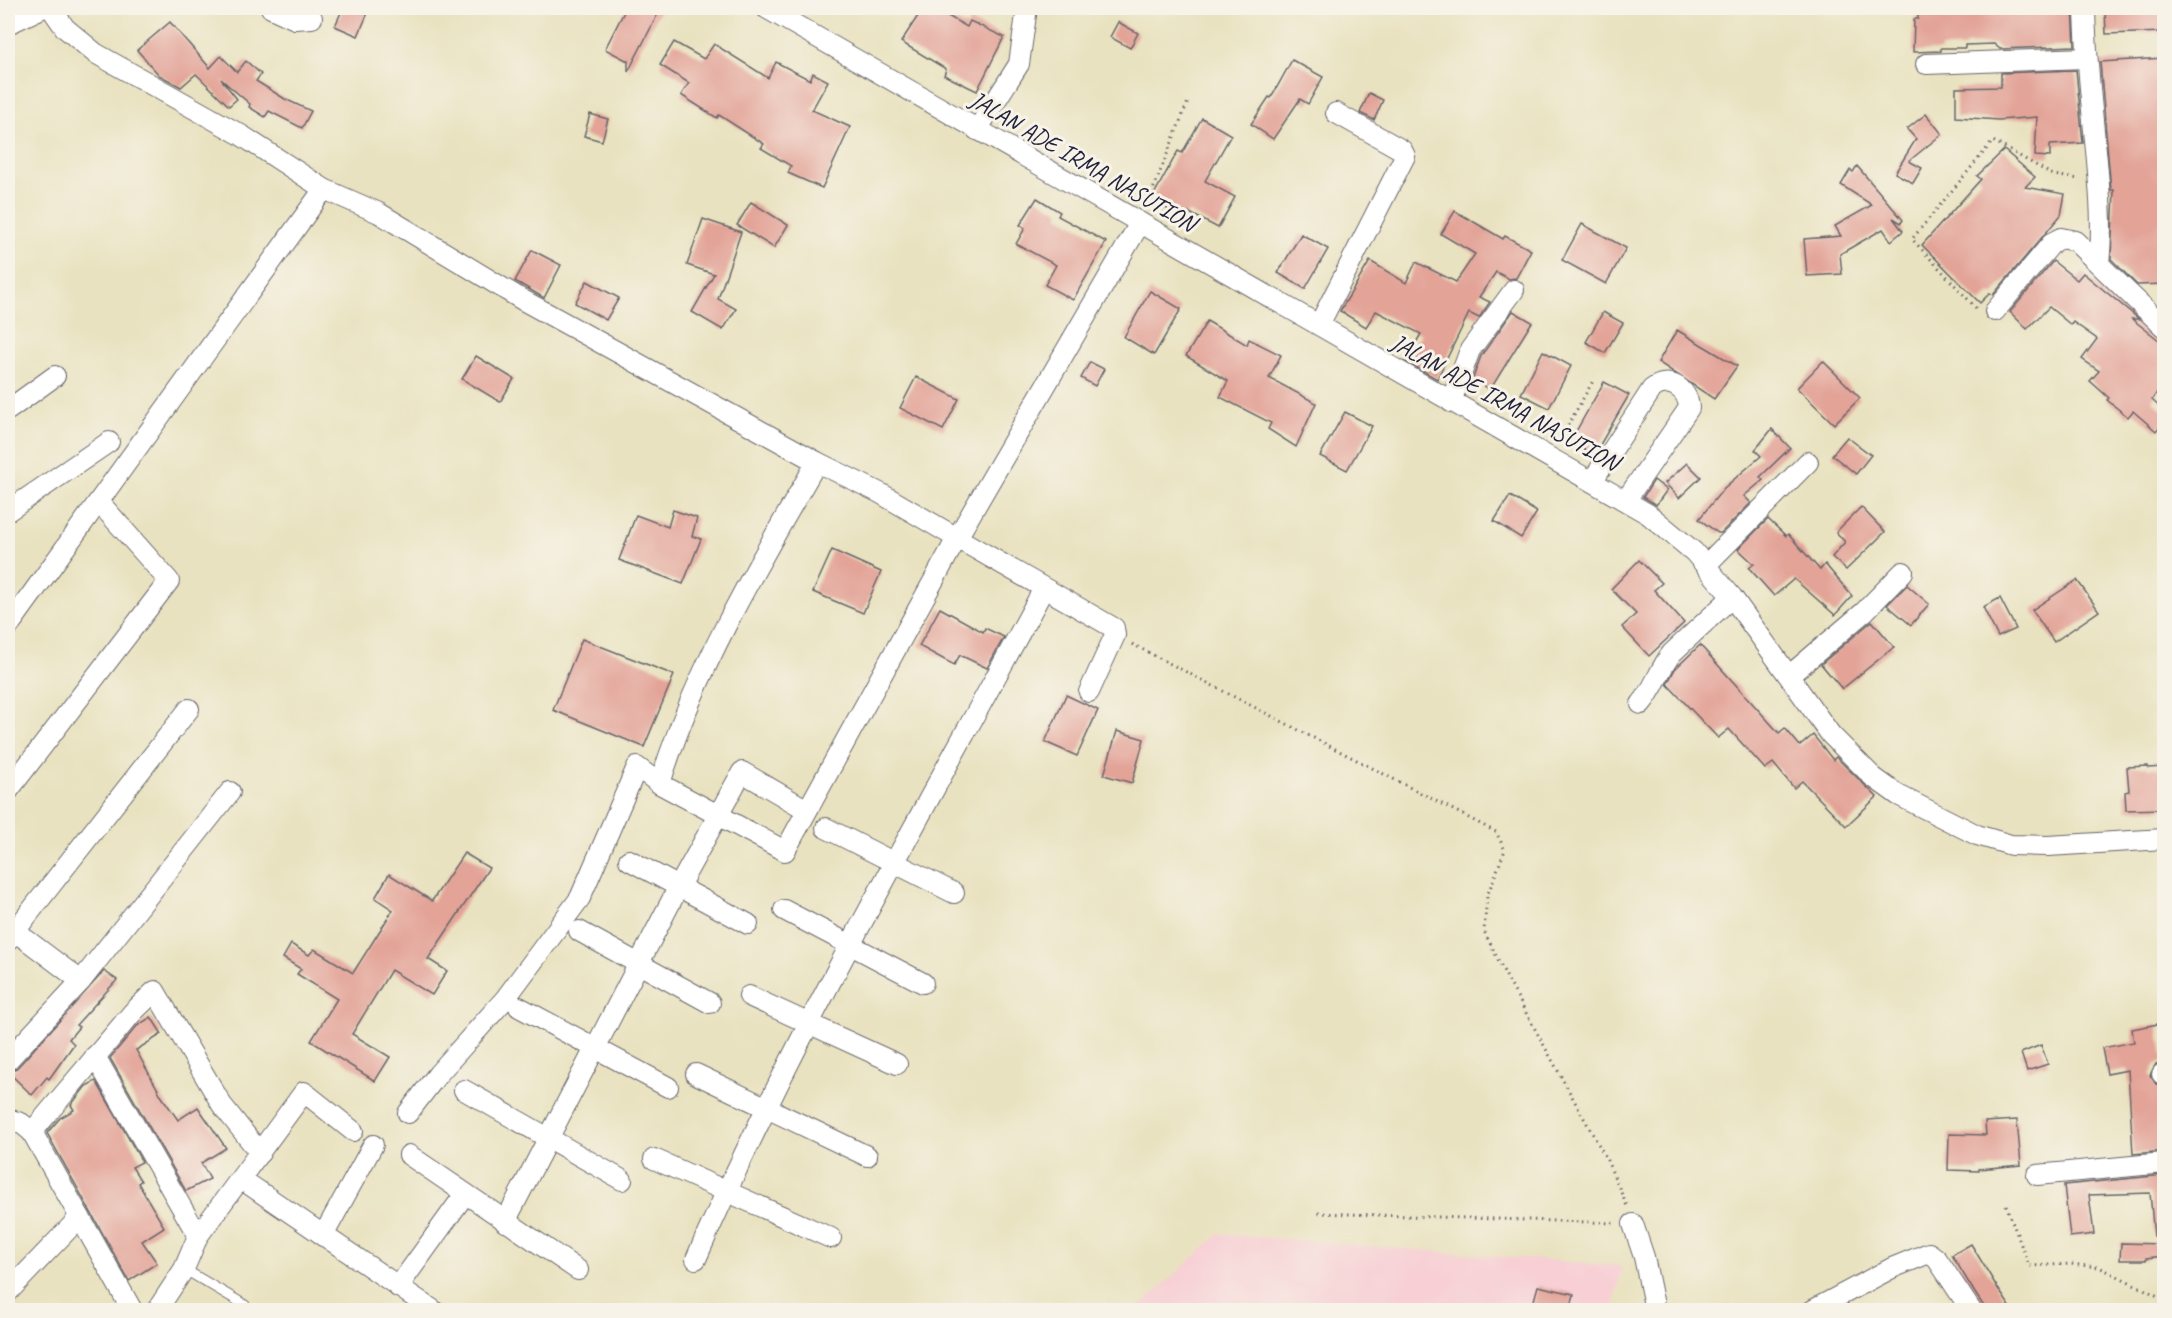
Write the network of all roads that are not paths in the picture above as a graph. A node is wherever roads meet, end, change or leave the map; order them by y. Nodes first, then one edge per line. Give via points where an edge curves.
1 (42, 8) edge
2 (51, 8) edge
3 (271, 8) edge
4 (766, 8) edge
5 (1027, 8) edge
6 (2085, 8) edge
7 (312, 18) dead end
8 (8, 24) edge
9 (2086, 58) junction
10 (1926, 64) dead end
11 (1336, 113) dead end
12 (978, 130) junction
13 (324, 189) junction
14 (1140, 223) junction
15 (2098, 263) junction
16 (1514, 290) dead end
17 (1995, 311) road end
18 (1319, 325) junction
19 (2164, 327) edge
20 (55, 376) dead end
21 (1451, 402) junction
22 (8, 410) edge
23 (109, 442) dead end
24 (817, 462) junction
25 (1808, 462) dead end
26 (1593, 480) junction
27 (1626, 500) junction
28 (99, 502) junction
29 (8, 511) edge
30 (957, 538) junction
31 (1706, 565) junction
32 (1903, 572) dead end
33 (1043, 590) junction
34 (1732, 597) junction
35 (8, 627) edge
36 (1790, 675) junction
37 (1089, 692) dead end
38 (1641, 704) dead end
39 (189, 709) dead end
40 (660, 784) junction
41 (8, 791) edge
42 (230, 792) dead end
43 (807, 810) junction
44 (718, 813) junction
45 (826, 828) dead end
46 (2164, 838) edge
47 (629, 860) dead end
48 (896, 863) junction
49 (678, 888) junction
50 (954, 893) dead end
51 (784, 910) dead end
52 (748, 924) dead end
53 (579, 931) dead end
54 (10, 932) edge
55 (851, 944) junction
56 (639, 964) junction
57 (81, 981) junction
58 (923, 983) dead end
59 (749, 996) dead end
60 (710, 1003) dead end
61 (519, 1007) dead end
62 (810, 1025) junction
63 (596, 1048) junction
64 (95, 1056) junction
65 (8, 1060) edge
66 (897, 1064) dead end
67 (696, 1074) dead end
68 (668, 1087) dead end
69 (464, 1090) dead end
70 (767, 1106) junction
71 (408, 1113) dead end
72 (8, 1119) edge
73 (353, 1131) dead end
74 (32, 1132) junction
75 (550, 1136) junction
76 (373, 1145) dead end
77 (260, 1153) junction
78 (409, 1155) dead end
79 (867, 1156) dead end
80 (654, 1159) dead end
81 (2164, 1163) edge
82 (2037, 1175) dead end
83 (241, 1179) junction
84 (622, 1180) dead end
85 (725, 1191) junction
86 (465, 1194) junction
87 (80, 1217) junction
88 (505, 1222) junction
89 (1633, 1224) road end
90 (198, 1236) junction
91 (323, 1236) junction
92 (831, 1238) dead end
93 (696, 1258) dead end
94 (184, 1269) junction
95 (578, 1270) dead end
96 (398, 1287) junction
97 (8, 1292) edge
98 (245, 1305) dead end
99 (132, 1311) edge
100 (157, 1311) edge
101 (433, 1311) edge
102 (1655, 1311) edge
103 (1813, 1311) edge
104 (1971, 1311) edge

1 - 8 street
2 - 13 street via 65,28 95,53 241,135
3 - 7 street via 295,19
4 - 12 street, JALAN ADE IRMA NASUTION
5 - 12 street via 1019,64
6 - 9 street
9 - 10 street
9 - 15 street via 2098,182
11 - 18 street via 1402,150 1406,156
12 - 14 street, JALAN ADE IRMA NASUTION
13 - 24 street via 379,213 521,299
13 - 28 street
14 - 18 street, JALAN ADE IRMA NASUTION
14 - 30 street
15 - 17 street via 2075,241 2061,238 2053,242
15 - 19 street
16 - 21 street via 1464,361
18 - 21 street, JALAN ADE IRMA NASUTION
20 - 22 street
21 - 26 street, JALAN ADE IRMA NASUTION
23 - 29 street
24 - 30 street
24 - 40 street via 706,665 674,737
25 - 31 street
26 - 27 street, JALAN ADE IRMA NASUTION
26 - 27 street via 1652,389 1667,382 1677,386 1684,392 1689,408
27 - 31 street, JALAN ADE IRMA NASUTION via 1663,524
28 - 35 street
28 - 41 street via 169,581
30 - 33 street
30 - 43 street
31 - 34 street, JALAN ADE IRMA NASUTION
32 - 36 street via 1864,612
33 - 37 street via 1114,628 1115,635
33 - 48 street
34 - 36 street, JALAN ADE IRMA NASUTION
34 - 38 street via 1672,653
36 - 46 street, JALAN ADE IRMA NASUTION via 1831,735 1873,777 1898,795 1977,835 2030,847
39 - 54 street
40 - 44 street
40 - 71 street via 637,767 580,898 505,999
42 - 57 street
43 - 44 street via 742,772
43 - 44 street via 785,851
44 - 49 street
45 - 48 street
47 - 49 street
48 - 50 street
48 - 55 street
49 - 52 street
49 - 56 street
51 - 55 street
53 - 56 street
54 - 57 street
55 - 58 street
55 - 62 street
56 - 60 street
56 - 63 street
57 - 65 street
59 - 62 street
61 - 63 street
62 - 66 street
62 - 70 street
63 - 68 street
63 - 75 street
64 - 74 street
64 - 77 street via 155,992 222,1105
64 - 90 street
67 - 70 street
69 - 75 street
70 - 79 street
70 - 85 street
72 - 74 street
73 - 77 street via 304,1092
74 - 87 street
75 - 84 street
75 - 88 street
76 - 91 street
77 - 83 street
78 - 86 street
80 - 85 street
81 - 82 street
83 - 90 street
83 - 91 street
85 - 92 street
85 - 93 street
86 - 88 street
86 - 96 street
87 - 97 street
87 - 99 street
88 - 95 street
89 - 102 street
90 - 94 street
91 - 96 street
94 - 98 lane
94 - 100 street
96 - 101 street
103 - 104 street via 1892,1268 1929,1253 1937,1258

